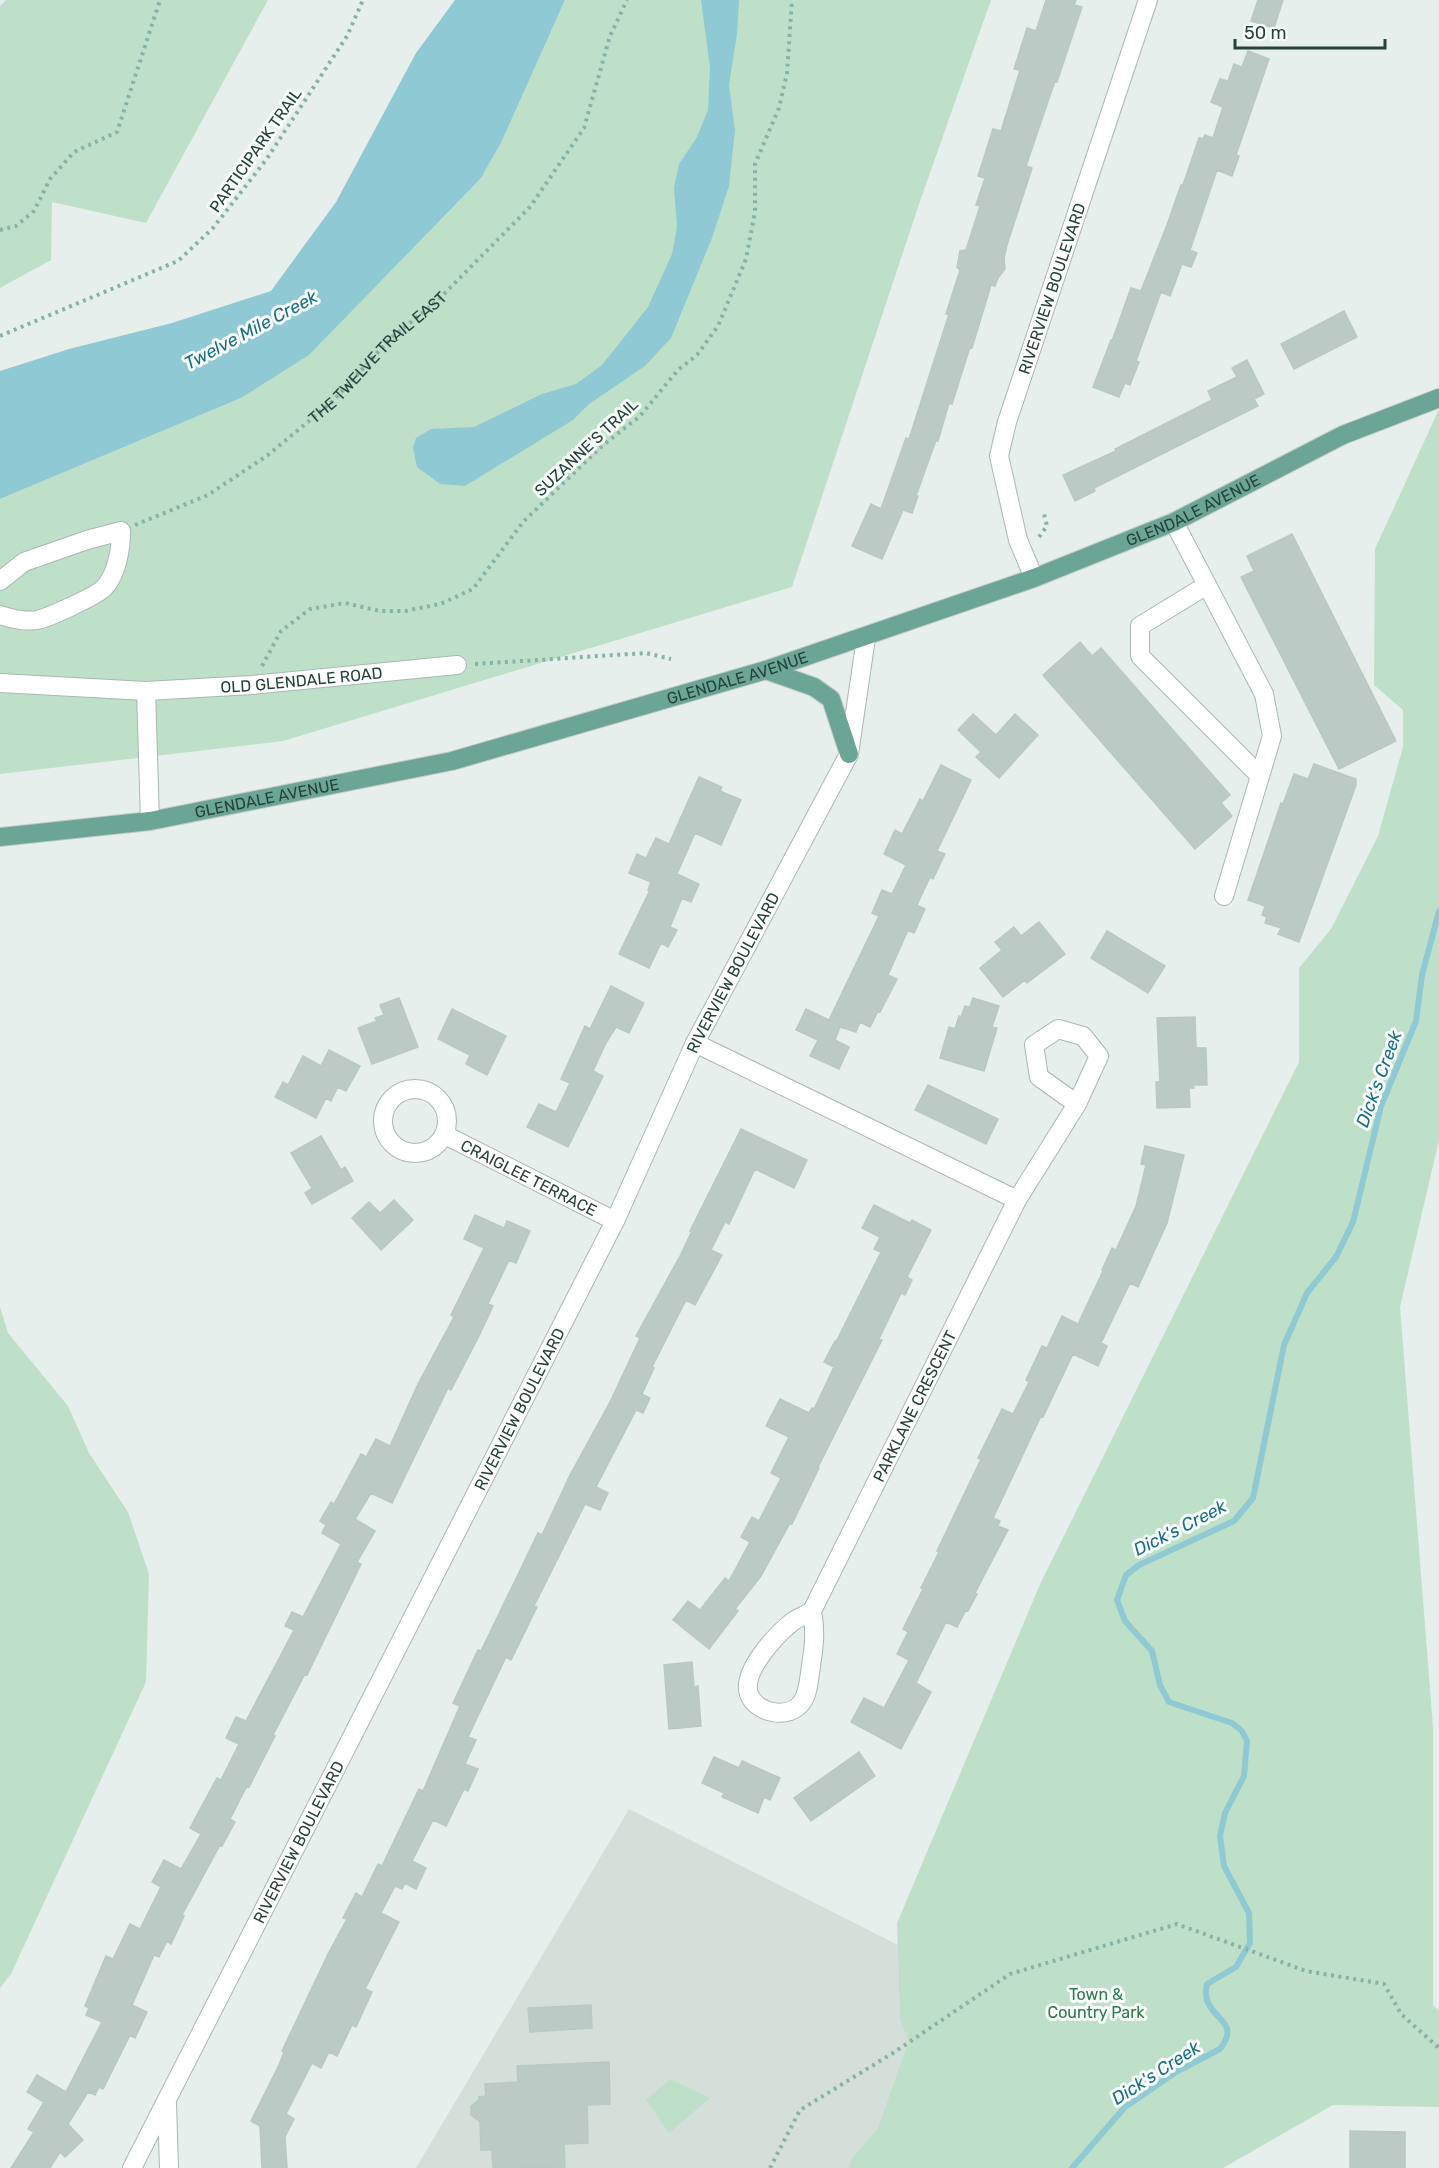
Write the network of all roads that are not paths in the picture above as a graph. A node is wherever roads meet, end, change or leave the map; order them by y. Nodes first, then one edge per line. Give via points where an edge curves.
1 (1148, 0) edge
2 (1439, 398) edge
3 (1174, 522) junction
4 (1034, 578) junction
5 (0, 581) edge
6 (1207, 585) junction
7 (0, 615) edge
8 (866, 638) junction
9 (457, 665) road end
10 (766, 670) junction
11 (0, 683) edge
12 (146, 691) junction
13 (849, 754) junction
14 (1260, 776) junction
15 (150, 821) junction
16 (0, 837) edge
17 (1224, 896) dead end
18 (695, 1042) junction
19 (1077, 1104) dead end
20 (445, 1135) dead end
21 (1017, 1200) junction
22 (615, 1221) junction
23 (812, 1611) junction
24 (167, 2099) junction
25 (132, 2168) edge
26 (169, 2168) edge

1 - 4 street, RIVERVIEW BOULEVARD via 1010,411 999,456 1018,540
2 - 3 main road, GLENDALE AVENUE via 1343,435
3 - 4 main road, GLENDALE AVENUE
3 - 6 street
4 - 8 main road, GLENDALE AVENUE
5 - 7 street via 24,562 121,531 121,547 103,589 36,620
6 - 14 street via 1264,694 1272,736
6 - 14 street via 1140,626 1140,656
8 - 10 main road, GLENDALE AVENUE
8 - 13 street, RIVERVIEW BOULEVARD
9 - 12 street, OLD GLENDALE ROAD
10 - 13 main road via 814,687 831,699
10 - 15 main road, GLENDALE AVENUE via 452,761
11 - 12 street, OLD GLENDALE ROAD
12 - 15 street
13 - 18 street, RIVERVIEW BOULEVARD
14 - 17 street
15 - 16 main road, GLENDALE AVENUE
18 - 21 street
18 - 22 street, RIVERVIEW BOULEVARD
19 - 21 street, PARKLANE CRESCENT
20 - 22 street, CRAIGLEE TERRACE
21 - 23 street, PARKLANE CRESCENT
22 - 24 street, RIVERVIEW BOULEVARD
23 - 23 street via 816,1629 803,1701 785,1712 764,1709 749,1695 751,1671 792,1622
24 - 25 street, RIVERVIEW BOULEVARD
24 - 26 street

